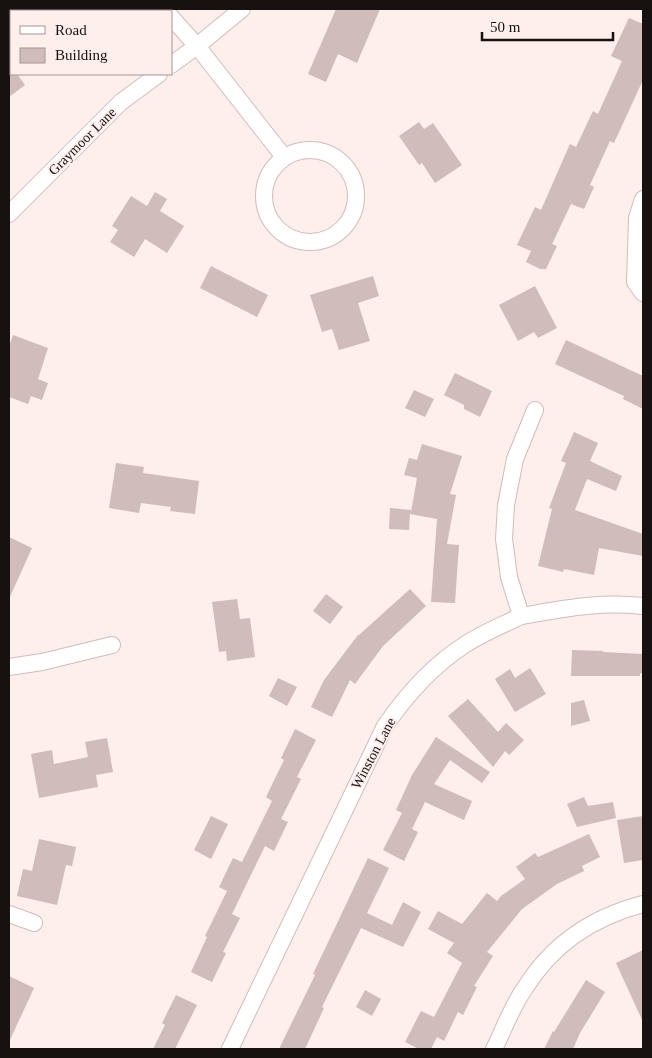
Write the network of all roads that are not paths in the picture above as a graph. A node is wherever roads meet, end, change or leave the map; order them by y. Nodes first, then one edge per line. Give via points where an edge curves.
1 (242, 9) edge
2 (172, 18) edge
3 (197, 46) junction
4 (172, 64) edge
5 (158, 75) edge
6 (284, 157) junction
7 (643, 199) edge
8 (9, 214) edge
9 (643, 293) edge
10 (535, 410) dead end
11 (643, 606) edge
12 (521, 616) junction
13 (112, 645) dead end
14 (9, 667) edge
15 (643, 904) edge
16 (9, 914) edge
17 (34, 923) dead end
18 (230, 1049) edge
19 (494, 1049) edge

1 - 3 street
2 - 3 street
3 - 4 street
3 - 6 street
5 - 8 street, Graymoor Lane via 121,102
6 - 6 street via 314,150 330,154 343,163 352,176 356,199 349,222 338,233 324,240 296,240 282,233 272,222 266,209 266,180
7 - 9 street via 637,218 635,282
10 - 12 street via 515,460 506,505 504,539 509,577
11 - 12 street, Winston Lane via 618,603
12 - 18 street, Winston Lane via 466,644 427,675 408,694 385,726
13 - 14 street
15 - 19 street via 604,917 570,937 546,960 524,988
16 - 17 street

